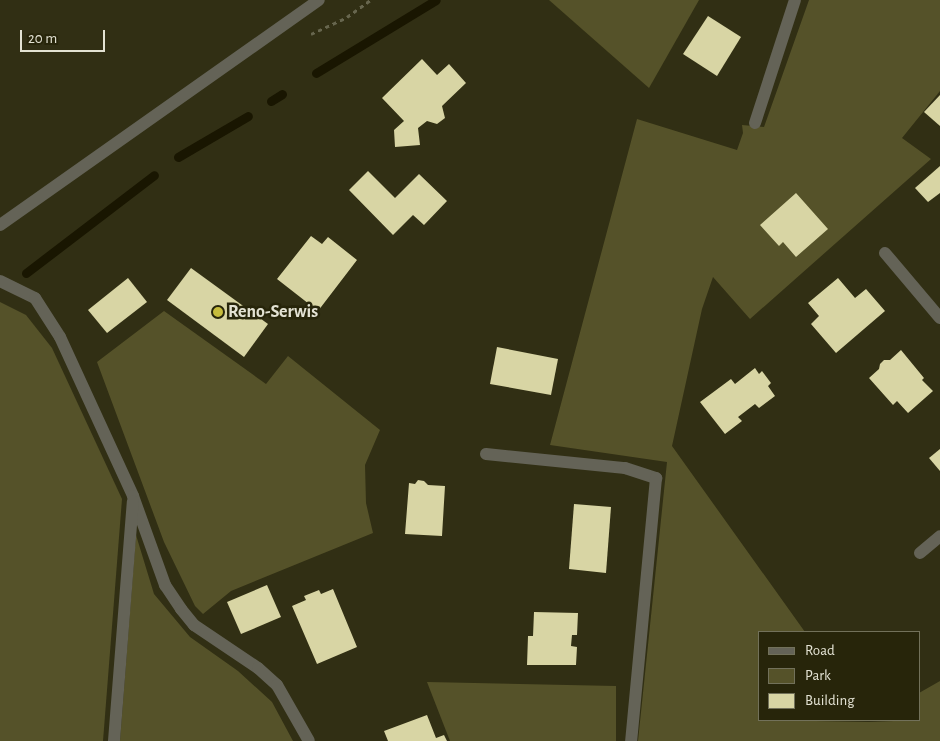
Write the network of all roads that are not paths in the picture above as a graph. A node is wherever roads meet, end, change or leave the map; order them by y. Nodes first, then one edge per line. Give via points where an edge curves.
1 (319, 0) edge
2 (795, 0) edge
3 (755, 123) dead end
4 (0, 225) edge
5 (885, 253) dead end
6 (0, 281) edge
7 (940, 318) edge
8 (486, 454) dead end
9 (133, 496) junction
10 (940, 536) edge
11 (920, 552) dead end
12 (114, 741) edge
13 (309, 741) edge
14 (631, 741) edge

1 - 4 street
2 - 3 street
5 - 7 street
6 - 9 street via 35,298 44,310 60,337
8 - 14 street via 625,468 656,478
9 - 12 street
9 - 13 street via 165,585 181,609 207,635 258,668 277,685
10 - 11 street

